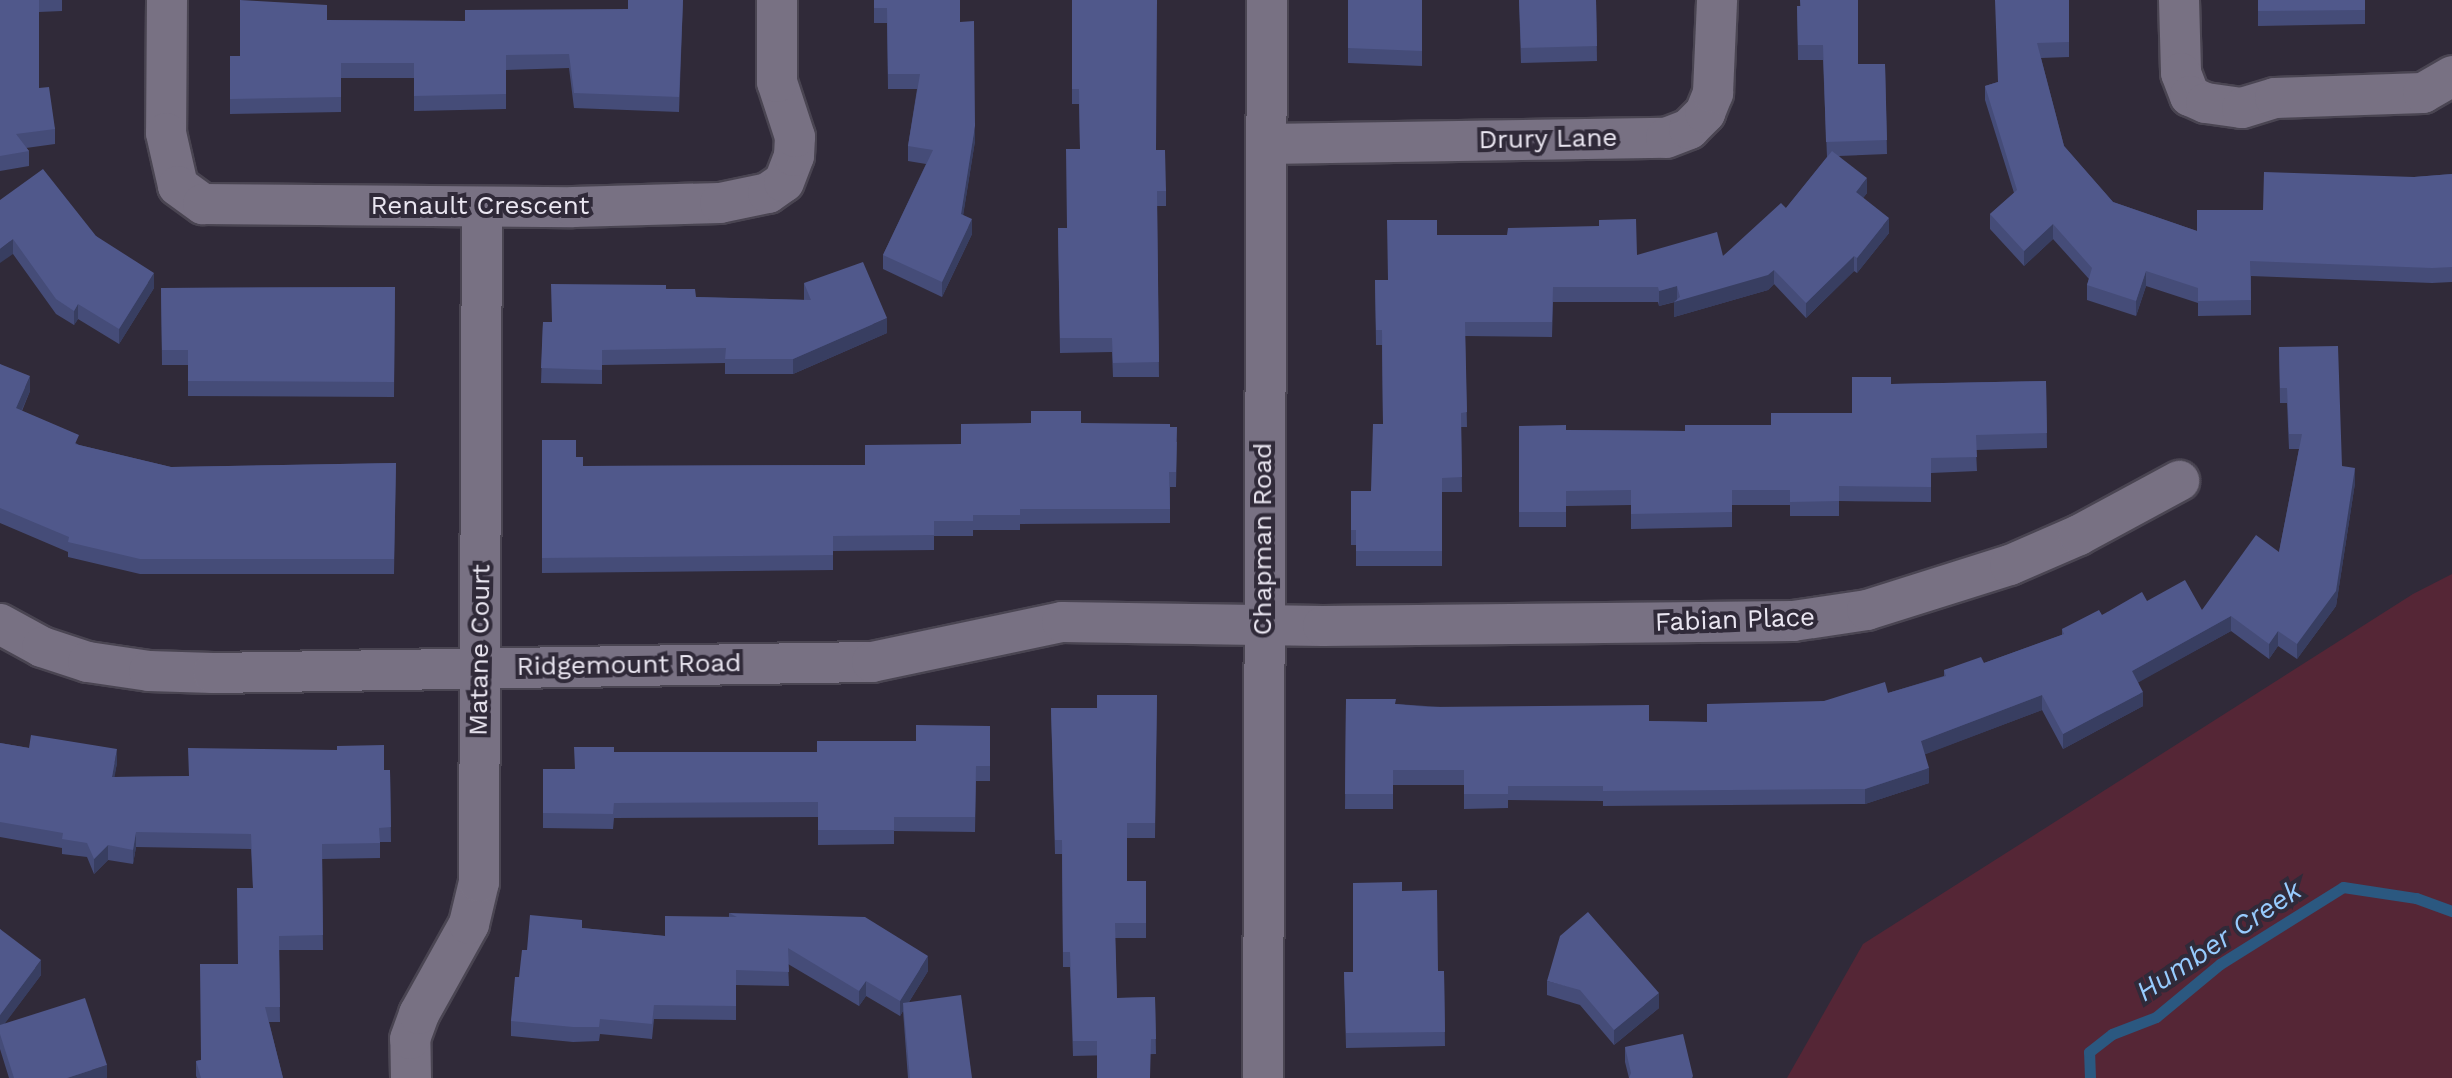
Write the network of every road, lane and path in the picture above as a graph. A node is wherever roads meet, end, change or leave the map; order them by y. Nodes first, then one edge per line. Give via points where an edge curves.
1 (167, 0) edge
2 (777, 0) edge
3 (1267, 0) edge
4 (1717, 0) edge
5 (2179, 0) edge
6 (2452, 76) edge
7 (1267, 144) junction
8 (482, 207) junction
9 (2179, 481) dead end
10 (1263, 623) junction
11 (0, 624) edge
12 (480, 666) junction
13 (411, 1078) edge
14 (1263, 1078) edge

1 - 8 street, Renault Crescent via 166,133 178,186 203,204
2 - 8 street, Renault Crescent via 777,82 791,116 794,156 784,182 768,193 720,203
3 - 7 street, Chapman Road
4 - 7 street, Drury Lane via 1713,93 1705,113 1689,129 1666,138
5 - 6 street via 2181,73 2190,96 2206,103 2242,108 2275,98 2423,93
7 - 10 street, Chapman Road
8 - 12 street, Matane Court
9 - 10 street, Fabian Place via 2010,565 1831,617 1642,623
10 - 12 street, Ridgemount Road via 1062,622 872,662
10 - 14 street, Chapman Road
11 - 12 street, Ridgemount Road via 42,647 88,662 149,671
12 - 13 street, Matane Court via 479,882 469,924 414,1026

